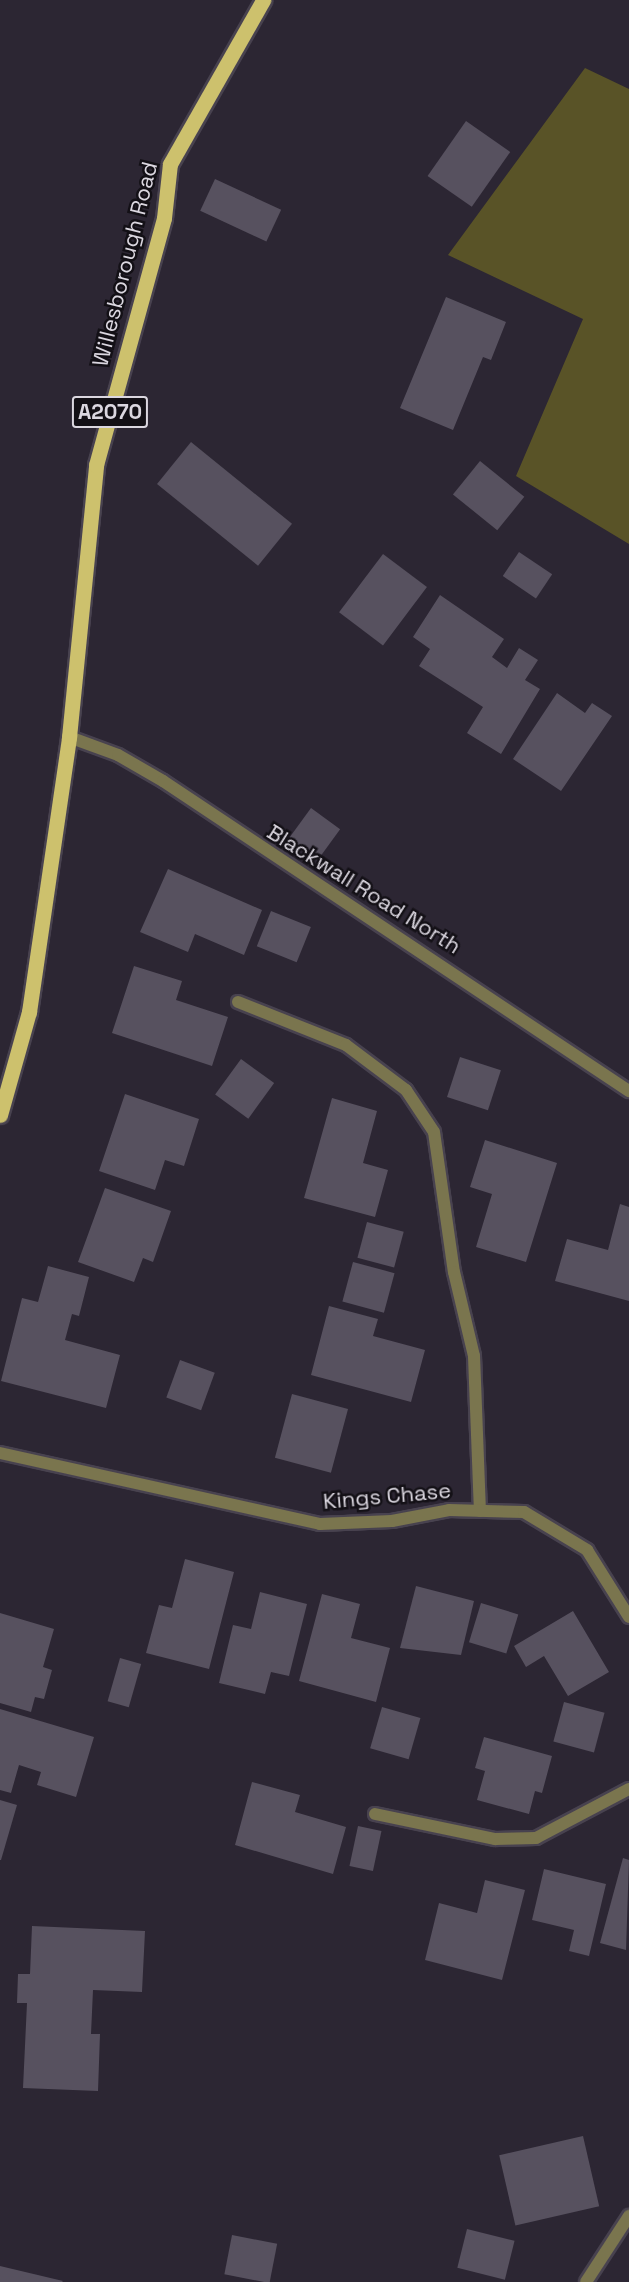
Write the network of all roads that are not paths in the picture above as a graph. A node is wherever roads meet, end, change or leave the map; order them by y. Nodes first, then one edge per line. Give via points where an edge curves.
1 (263, 0) edge
2 (69, 737) junction
3 (238, 1002) dead end
4 (629, 1091) edge
5 (0, 1115) edge
6 (0, 1452) edge
7 (480, 1511) junction
8 (629, 1617) edge
9 (629, 1789) edge
10 (375, 1814) dead end
11 (629, 2216) edge
12 (586, 2282) edge

1 - 2 main road, Willesborough Road / A2070 via 170,164 164,218 96,465
2 - 4 street, Blackwall Road North via 118,755 162,781
2 - 5 main road, A2070 via 28,1012
3 - 7 street via 346,1045 406,1090 434,1132 454,1272 474,1356
6 - 7 street, Kings Chase via 320,1524
7 - 8 street, Kings Chase via 524,1512 587,1550
9 - 10 street via 536,1838 495,1839
11 - 12 street

